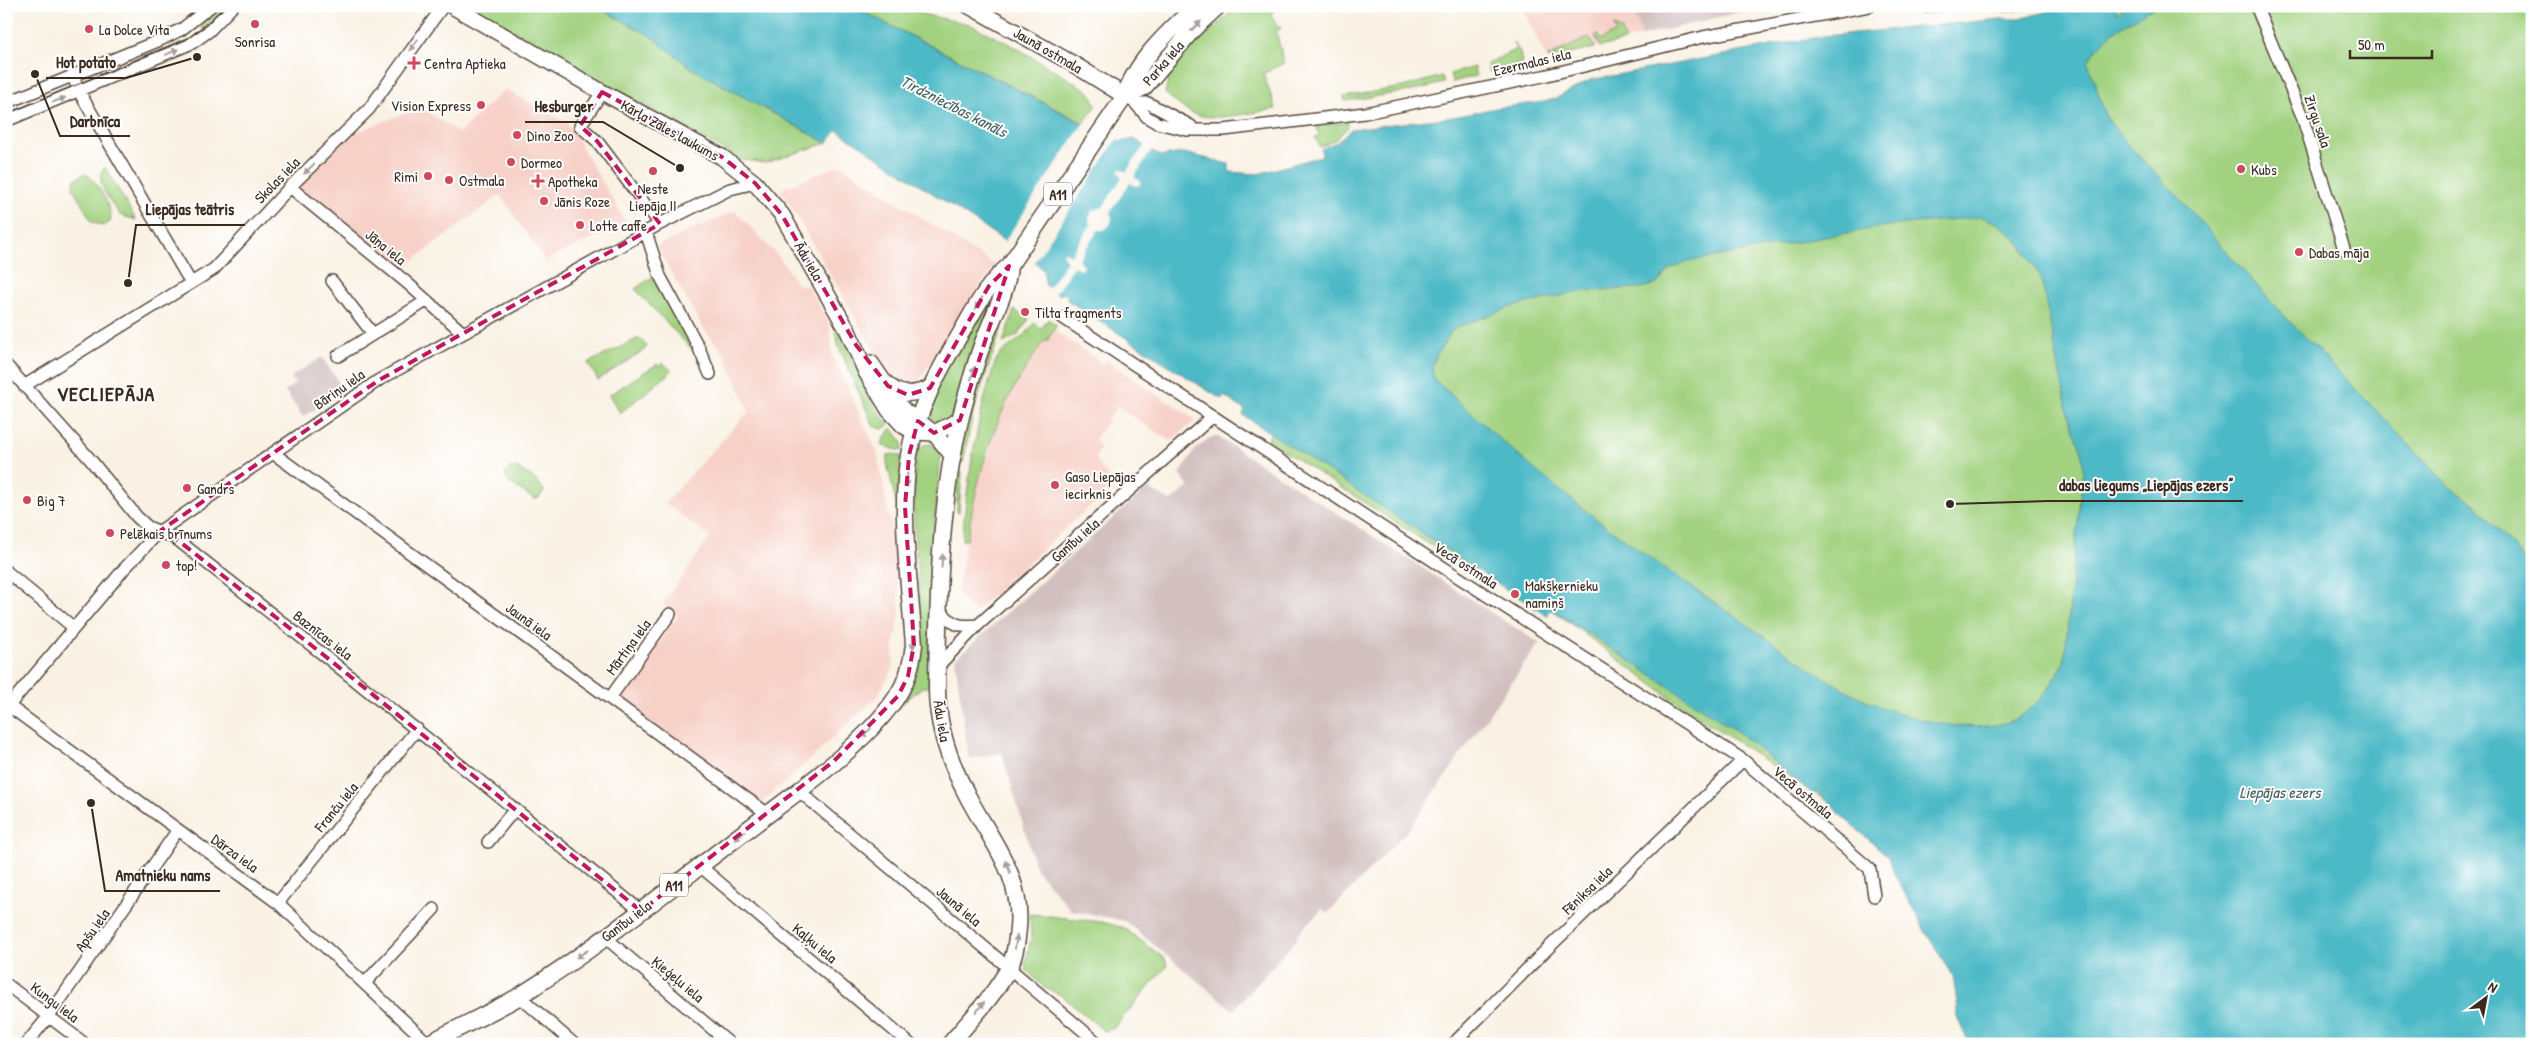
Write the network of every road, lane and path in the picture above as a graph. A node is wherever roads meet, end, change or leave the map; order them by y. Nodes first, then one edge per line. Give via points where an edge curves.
1 (211, 6) edge
2 (233, 6) edge
3 (443, 6) edge
4 (452, 6) edge
5 (969, 6) edge
6 (1196, 6) edge
7 (1218, 6) edge
8 (1869, 6) edge
9 (2256, 6) edge
10 (72, 75) junction
11 (79, 92) junction
12 (602, 92) junction
13 (1130, 100) junction
14 (6, 103) edge
15 (6, 121) edge
16 (755, 183) junction
17 (290, 187) junction
18 (660, 224) junction
19 (646, 232) junction
20 (2344, 249) dead end
21 (1009, 266) junction
22 (332, 281) dead end
23 (191, 284) junction
24 (426, 301) junction
25 (1063, 318) dead end
26 (462, 332) junction
27 (373, 334) junction
28 (856, 345) junction
29 (338, 356) dead end
30 (6, 365) edge
31 (710, 374) dead end
32 (881, 379) junction
33 (24, 386) junction
34 (930, 388) junction
35 (1213, 416) junction
36 (960, 420) junction
37 (917, 426) junction
38 (934, 433) junction
39 (273, 453) junction
40 (952, 455) junction
41 (160, 531) junction
42 (6, 571) edge
43 (939, 610) junction
44 (670, 614) dead end
45 (978, 625) junction
46 (74, 628) junction
47 (938, 666) junction
48 (610, 698) junction
49 (7, 708) edge
50 (417, 729) junction
51 (1743, 760) junction
52 (799, 791) junction
53 (516, 809) junction
54 (768, 814) junction
55 (178, 831) junction
56 (488, 842) dead end
57 (700, 866) junction
58 (1874, 896) dead end
59 (278, 903) junction
60 (434, 909) dead end
61 (641, 911) junction
62 (606, 938) junction
63 (1008, 969) junction
64 (365, 982) junction
65 (6, 984) edge
66 (519, 996) junction
67 (49, 1016) junction
68 (26, 1044) edge
69 (85, 1044) edge
70 (428, 1044) edge
71 (574, 1044) edge
72 (730, 1044) edge
73 (910, 1044) edge
74 (950, 1044) edge
75 (1099, 1044) edge
76 (1453, 1044) edge

1 - 10 street via 182,29
11 -> 2 street via 192,43 209,32
3 -> 17 street, Skolas iela via 369,109
4 - 12 main road, Kārļa Zāles laukums
5 - 13 main road, Jaunā ostmala via 1070,62
6 - 13 highway, Parka iela / A11 via 1130,79
13 -> 7 highway, Parka iela / A11 via 1193,29
8 - 13 street, Ezermalas iela via 1703,37 1396,108 1224,130 1199,130 1157,123
9 - 20 street, Zirgu sala via 2302,116
10 - 11 street
10 - 14 street
15 -> 11 street
11 - 23 street
12 - 16 main road, Kārļa Zāles laukums via 722,157
12 - 18 street via 580,126 597,141
13 - 21 highway, A11 via 1106,122
16 - 18 street, Bāriņu iela via 730,189
16 - 28 main road, Ādu iela via 782,215
17 - 23 street, Skolas iela via 214,269
17 - 24 street, Jāņa iela
18 - 19 street, Bāriņu iela
19 - 26 street, Bāriņu iela
19 - 31 street via 660,276
21 -> 34 highway, A11 via 989,286
36 -> 21 highway, A11 via 984,339 1008,278
22 - 27 street
23 - 33 street, Skolas iela
24 - 26 street, Jāņa iela
24 - 27 street
25 - 35 street, Vecā ostmala
26 - 39 street, Bāriņu iela via 379,380
27 - 29 street
28 - 32 main road, Ādu iela
28 - 37 main road, Ādu iela via 883,403 899,421
30 - 33 street, Baznīcas iela
32 - 34 main road via 896,391 908,394
32 - 37 main road, Ādu iela
33 - 41 street, Baznīcas iela via 137,517 148,527
34 - 37 highway, A11
35 - 45 street, Ganību iela
35 - 51 street, Vecā ostmala
36 - 38 main road
36 - 40 highway, Ādu iela / A11
37 - 38 main road, Ādu iela
37 -> 52 highway, Ganību iela / A11 via 909,455 905,507 914,645 908,676 898,696 872,727
38 - 40 main road, Ādu iela
39 - 41 street, Bāriņu iela
39 - 48 street, Jaunā iela
43 -> 40 highway, Ādu iela / A11
41 - 46 street, Bāriņu iela
41 - 50 street, Baznīcas iela via 175,538
42 - 46 street
43 - 45 street via 952,624
43 - 47 highway, Ādu iela / A11
44 - 48 street, Mārtiņa iela
45 - 47 street, Ganību iela
46 - 49 street, Bāriņu iela
63 -> 47 highway, Ādu iela / A11 via 1016,945 1019,914 1014,882 1005,859 968,798 946,744 937,690
48 - 54 street, Jaunā iela
49 - 55 street, Dārza iela
50 - 53 street, Baznīcas iela
50 - 59 street, Franču iela
51 - 58 street, Vecā ostmala via 1870,868
51 - 76 street, Fēniksa iela
52 - 54 highway, Ganību iela / A11
52 - 63 street, Jaunā iela
53 - 56 street
53 - 61 street, Baznīcas iela
54 -> 57 highway, Ganību iela / A11
55 - 59 street, Dārza iela
55 - 67 street, Apšu iela
57 - 61 highway, Ganību iela / A11
57 - 73 street, Kaļķu iela
59 - 64 street, Dārza iela
60 - 64 street
61 - 62 highway, Ganību iela / A11
62 -> 66 highway, Ganību iela / A11
62 - 72 street, Ķieģeļu iela
74 -> 63 highway, A11
63 - 75 street, Jaunā iela
64 - 70 street, Dārza iela
65 - 67 street, Kungu iela
66 - 70 highway, Ganību iela / A11
66 - 71 street
67 - 68 street, Apšu iela
67 - 69 street, Kungu iela

